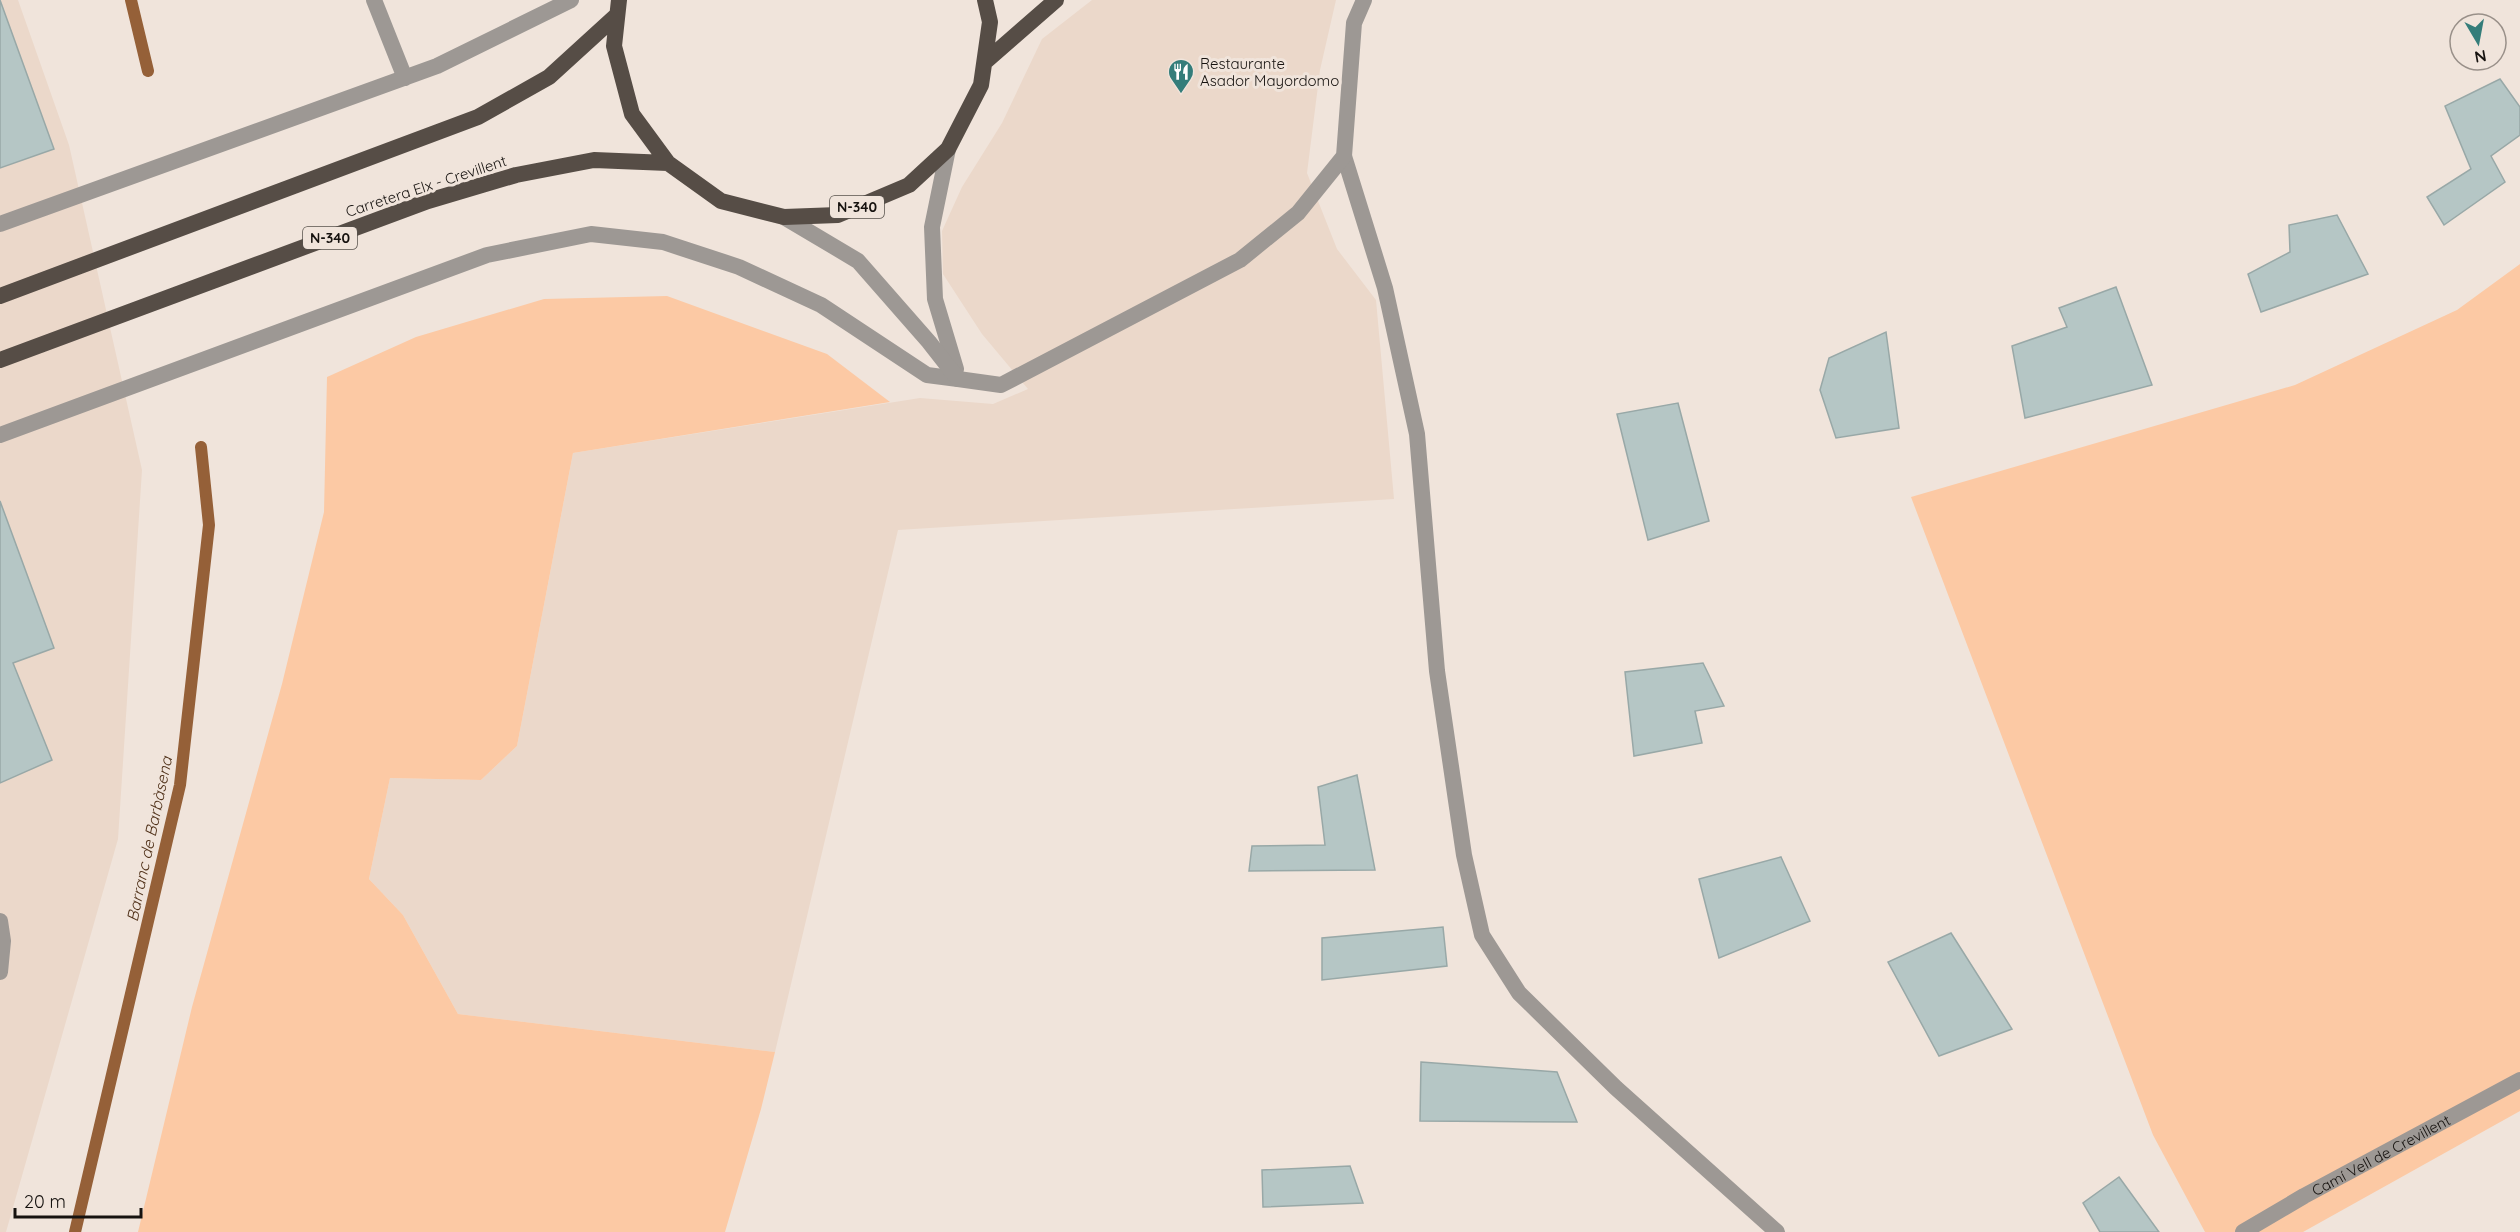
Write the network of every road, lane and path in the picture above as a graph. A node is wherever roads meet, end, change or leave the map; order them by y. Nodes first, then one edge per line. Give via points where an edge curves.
1 (374, 0) edge
2 (571, 0) edge
3 (985, 0) edge
4 (1056, 0) edge
5 (1364, 0) edge
6 (618, 7) edge
7 (985, 62) junction
8 (405, 78) junction
9 (948, 149) junction
10 (1344, 156) junction
11 (668, 163) junction
12 (784, 217) junction
13 (0, 224) edge
14 (0, 296) edge
15 (1, 359) edge
16 (958, 379) junction
17 (0, 435) edge
18 (0, 921) edge
19 (0, 972) edge
20 (2520, 1080) edge
21 (1777, 1232) edge
22 (2243, 1232) edge

1 - 8 street
2 - 8 street
3 - 7 highway, N-340 via 990,22
4 - 7 highway
5 - 10 street via 1354,23
6 - 11 highway, N-340 via 614,46 632,114
6 - 14 highway, N-340 via 549,77 478,117
7 - 9 highway, N-340 via 981,85
8 - 13 street
9 - 12 highway, N-340 via 909,185 838,215
9 - 16 street via 932,227 935,299
10 - 16 street via 1298,213 1240,260 1001,385
10 - 21 street via 1385,288 1417,434 1437,671 1464,855 1482,935 1519,993 1616,1088
11 - 12 highway, N-340 via 721,201
11 - 15 highway, Carretera Elx - Crevillent / N-340 via 594,160 505,178 428,201
12 - 16 street via 858,261
16 - 17 street via 927,375 821,305 739,267 663,242 591,234 487,255
18 - 19 street
20 - 22 street, Camí Vell de Crevillent

